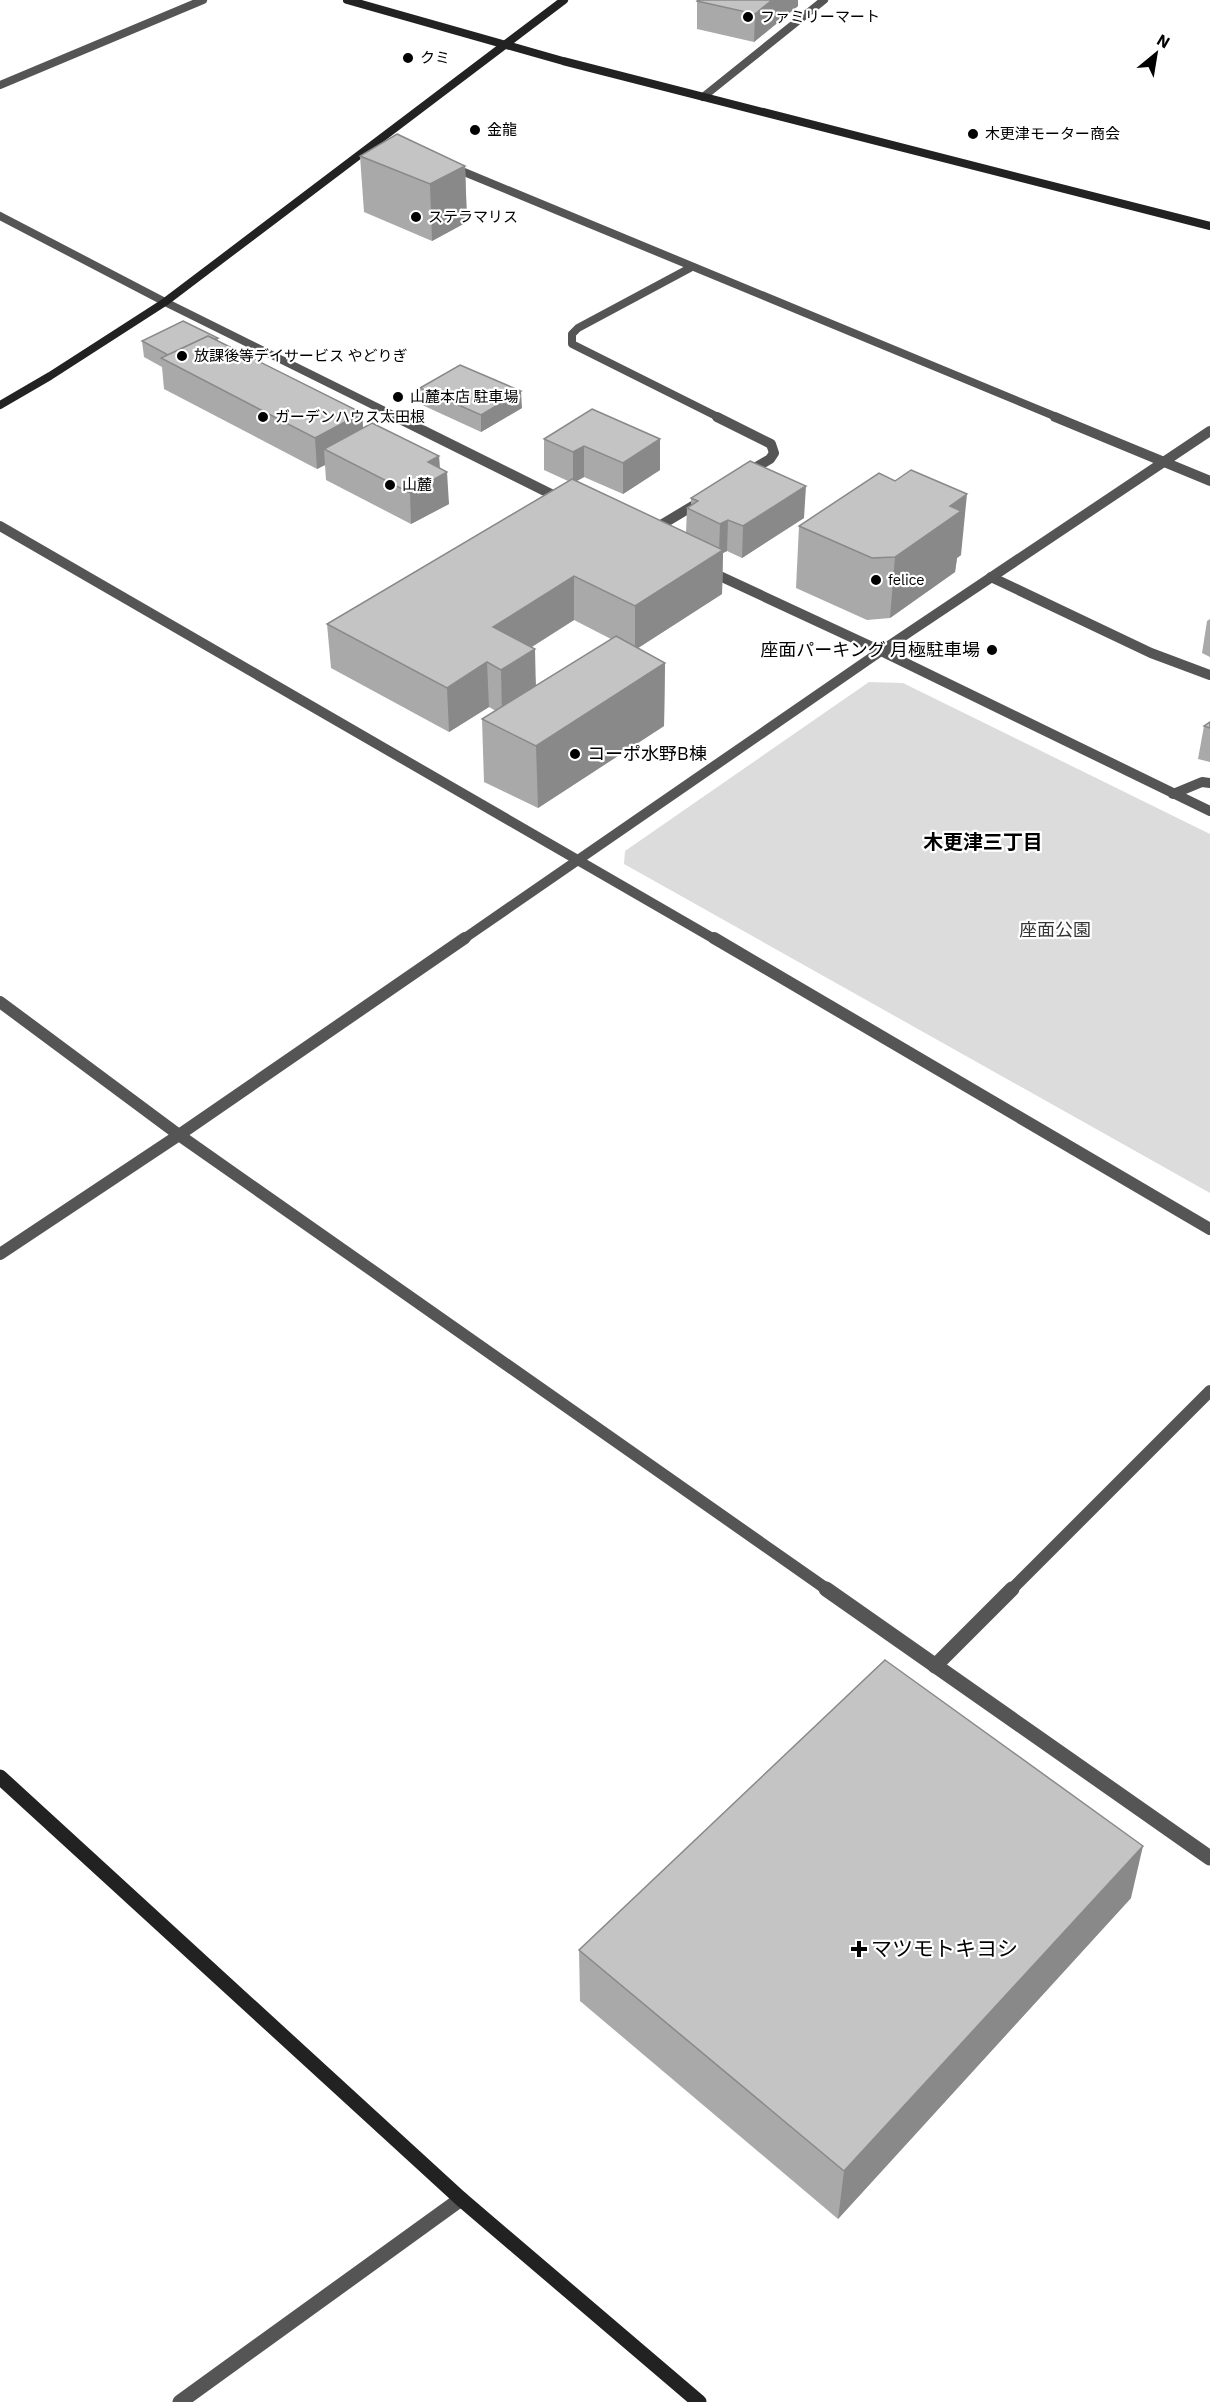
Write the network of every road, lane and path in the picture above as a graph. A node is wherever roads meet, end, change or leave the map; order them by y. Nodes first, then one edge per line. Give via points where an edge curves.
1 (203, 0) edge
2 (347, 0) edge
3 (564, 0) edge
4 (824, 0) edge
5 (504, 45) junction
6 (0, 86) edge
7 (703, 97) junction
8 (374, 141) junction
9 (384, 144) edge
10 (448, 165) edge
11 (0, 216) edge
12 (1210, 226) edge
13 (690, 267) junction
14 (165, 302) junction
15 (0, 405) edge
16 (1210, 431) edge
17 (1165, 462) junction
18 (740, 478) edge
19 (1210, 481) edge
20 (709, 496) edge
21 (565, 501) edge
22 (0, 526) edge
23 (639, 538) edge
24 (701, 567) edge
25 (991, 578) junction
26 (881, 651) junction
27 (1210, 675) edge
28 (1210, 783) edge
29 (1173, 794) junction
30 (1210, 811) edge
31 (579, 859) junction
32 (0, 1002) edge
33 (179, 1135) junction
34 (1210, 1229) edge
35 (0, 1254) edge
36 (1210, 1391) edge
37 (935, 1666) junction
38 (0, 1777) edge
39 (1210, 1858) edge
40 (460, 2199) junction
41 (180, 2402) edge
42 (699, 2402) edge

1 - 6 street
2 - 5 street
3 - 5 street
4 - 7 street
5 - 7 street
5 - 8 street
7 - 12 street
8 - 9 street
8 - 14 street
10 - 13 street
11 - 14 street
13 - 17 street
13 - 18 street via 578,328 572,334 572,344 771,444 774,453 770,459
14 - 15 street
14 - 21 street
16 - 17 street
17 - 19 street
17 - 25 street
20 - 23 street
22 - 31 street
24 - 26 street
25 - 26 street
25 - 27 street via 1151,653
26 - 29 street
26 - 31 street
28 - 29 street via 1202,782
29 - 30 street
31 - 33 street
31 - 34 street
32 - 33 street
33 - 35 street
33 - 37 street
36 - 37 street
37 - 39 street
38 - 40 street
40 - 41 street
40 - 42 street

